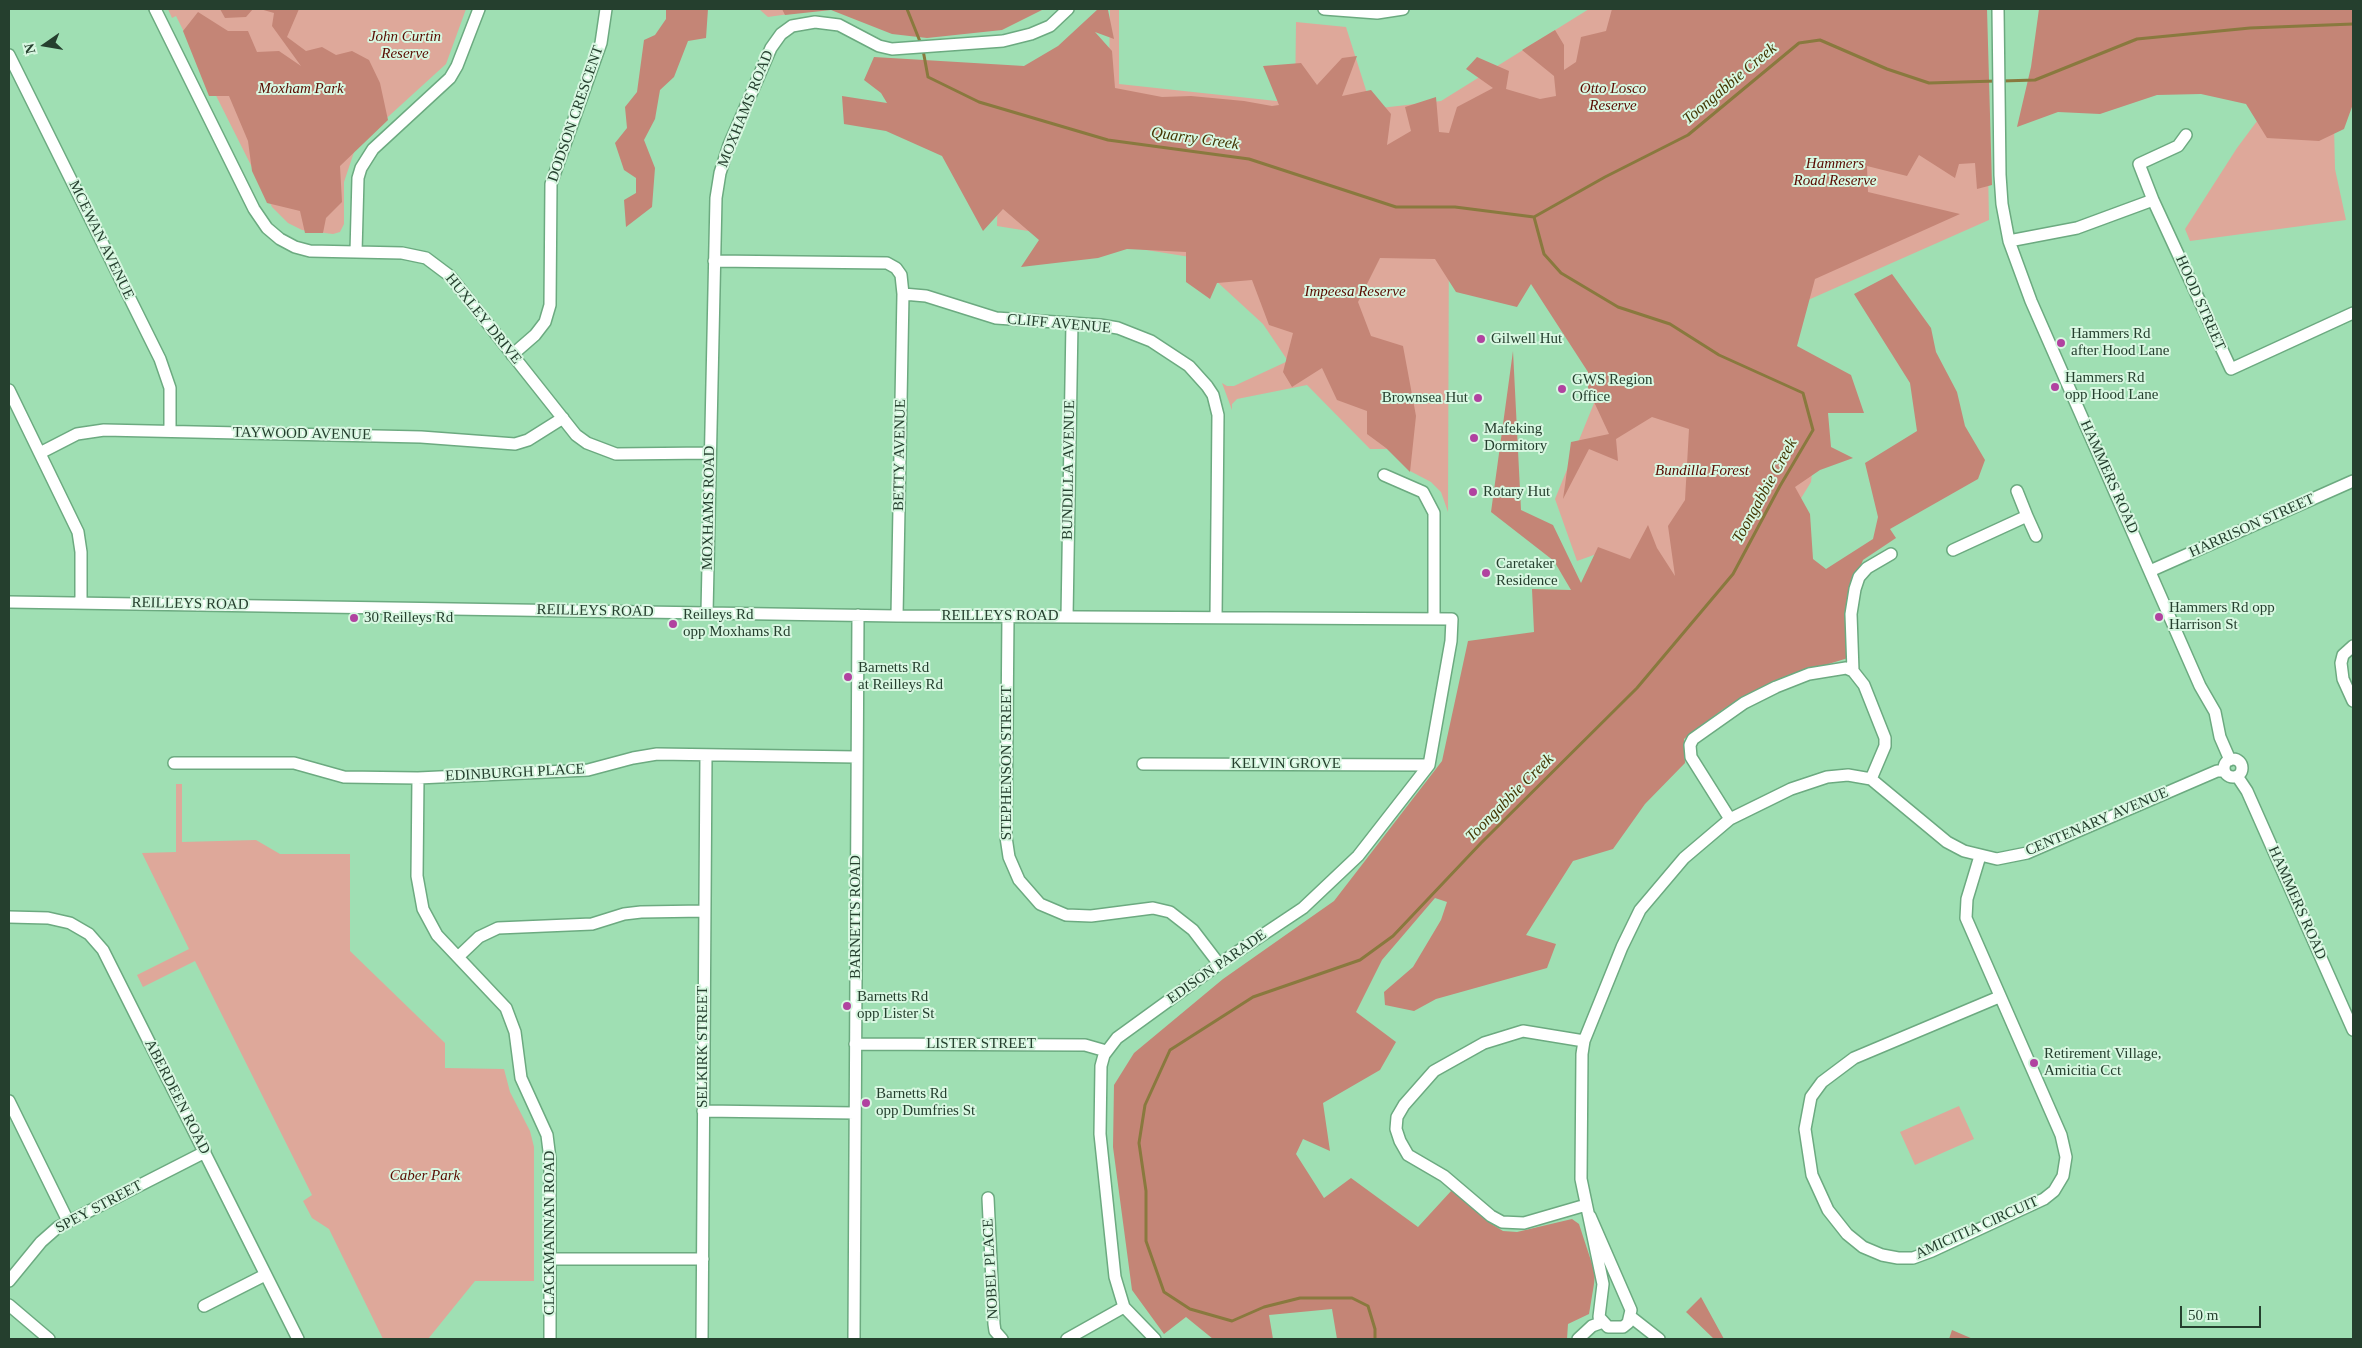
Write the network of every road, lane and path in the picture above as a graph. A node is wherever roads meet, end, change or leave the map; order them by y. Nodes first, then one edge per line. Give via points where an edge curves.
1 (155, 9) edge
2 (478, 9) edge
3 (606, 9) edge
4 (1068, 9) edge
5 (1324, 9) edge
6 (1403, 9) edge
7 (1998, 9) edge
8 (9, 55) edge
9 (2186, 135) dead end
10 (2153, 200) junction
11 (2009, 241) junction
12 (356, 252) junction
13 (714, 260) junction
14 (903, 294) junction
15 (2353, 313) edge
16 (1072, 323) junction
17 (512, 355) junction
18 (9, 390) edge
19 (563, 418) junction
20 (170, 431) junction
21 (710, 452) junction
22 (40, 453) junction
23 (1384, 476) dead end
24 (2353, 481) edge
25 (2016, 491) dead end
26 (2027, 516) junction
27 (2036, 536) dead end
28 (1953, 550) dead end
29 (1891, 554) dead end
30 (2150, 571) junction
31 (9, 602) edge
32 (81, 602) junction
33 (706, 613) junction
34 (858, 615) junction
35 (897, 616) junction
36 (1008, 617) junction
37 (1066, 617) junction
38 (1216, 617) junction
39 (1434, 618) junction
40 (1452, 619) joint
41 (2353, 646) edge
42 (1853, 672) junction
43 (2353, 701) edge
44 (706, 755) junction
45 (856, 757) junction
46 (2230, 760) junction
47 (174, 763) dead end
48 (1143, 764) dead end
49 (1429, 764) junction
50 (2224, 771) junction
51 (2237, 776) junction
52 (418, 778) junction
53 (1871, 779) junction
54 (1730, 819) junction
55 (1980, 856) junction
56 (704, 912) junction
57 (9, 917) edge
58 (458, 957) junction
59 (1219, 964) junction
60 (1999, 997) junction
61 (2353, 1030) edge
62 (1584, 1041) junction
63 (856, 1044) junction
64 (1106, 1050) junction
65 (9, 1101) edge
66 (703, 1111) junction
67 (855, 1113) junction
68 (205, 1152) junction
69 (988, 1198) dead end
70 (1588, 1210) junction
71 (68, 1221) junction
72 (550, 1259) junction
73 (703, 1259) junction
74 (265, 1275) junction
75 (9, 1281) edge
76 (9, 1305) edge
77 (204, 1306) dead end
78 (1124, 1307) junction
79 (1630, 1318) junction
80 (1603, 1322) junction
81 (50, 1339) edge
82 (298, 1339) edge
83 (550, 1339) edge
84 (702, 1339) edge
85 (854, 1339) edge
86 (1001, 1339) edge
87 (1067, 1339) edge
88 (1155, 1339) edge
89 (1578, 1339) edge
90 (1659, 1339) edge

1 - 12 street, HUXLEY DRIVE via 254,209 267,228 295,248
2 - 12 street via 450,78 373,149 361,168
3 - 17 street, DODSON CRESCENT via 601,43 551,184 550,305 545,322
4 - 13 street, MOXHAMS ROAD via 1050,26 1022,37 937,47 900,49 879,46 848,28 824,22 798,24 781,34 766,57 720,173 715,209
5 - 6 street via 1377,13
7 - 11 street, HAMMERS ROAD via 2002,204
8 - 20 street, MCEWAN AVENUE via 160,359 170,388
9 - 10 street, HOOD STREET via 2178,146 2139,164
10 - 11 street via 2077,228
10 - 15 street, HOOD STREET via 2230,369
11 - 30 street, HAMMERS ROAD via 2031,301
12 - 17 street, HUXLEY DRIVE via 402,253 426,258 450,276
13 - 14 street via 887,263 901,275
13 - 21 street, MOXHAMS ROAD
14 - 16 street, CLIFF AVENUE via 926,296 996,318
14 - 35 street, BETTY AVENUE
16 - 37 street, BUNDILLA AVENUE
16 - 38 street, CLIFF AVENUE via 1118,328 1151,341 1195,371 1213,395 1219,426
17 - 19 street, HUXLEY DRIVE
18 - 22 street
19 - 20 street, TAYWOOD AVENUE via 528,440 515,444 421,437
19 - 21 street, HUXLEY DRIVE via 587,443 616,454
20 - 22 street, TAYWOOD AVENUE via 90,431
21 - 33 street, MOXHAMS ROAD
22 - 32 street via 79,536
23 - 39 street via 1423,492 1434,513
24 - 30 street, HARRISON STREET
25 - 26 street
26 - 27 street
26 - 28 street
29 - 42 street via 1867,568 1855,589
30 - 46 street, HAMMERS ROAD via 2200,686 2215,712
31 - 32 street, REILLEYS ROAD
32 - 33 street, REILLEYS ROAD
33 - 34 street, REILLEYS ROAD
34 - 35 street, REILLEYS ROAD
34 - 45 street, BARNETTS ROAD
35 - 36 street, REILLEYS ROAD
36 - 37 street, REILLEYS ROAD
36 - 59 street, STEPHENSON STREET via 1006,837 1009,856 1019,880 1040,904 1066,915 1091,916 1153,908 1170,912 1193,930
37 - 38 street, REILLEYS ROAD
38 - 39 street, REILLEYS ROAD
39 - 40 street, REILLEYS ROAD
40 - 49 street, EDISON PARADE
41 - 43 street via 2343,655 2341,663 2343,679
42 - 53 street via 1864,685 1885,738 1886,746
42 - 54 street via 1846,668 1828,670 1776,687 1731,710 1693,739 1689,752 1691,757
44 - 45 street, EDINBURGH PLACE
44 - 52 street, EDINBURGH PLACE via 657,754 588,770
44 - 56 street, SELKIRK STREET
45 - 63 street, BARNETTS ROAD
46 - 50 street
46 - 51 street via 2235,759 2241,764 2242,772
47 - 52 street, EDINBURGH PLACE via 294,763 344,777
48 - 49 street, KELVIN GROVE
49 - 59 street, EDISON PARADE via 1358,856 1303,908
50 - 51 street via 2231,777
50 - 55 street, CENTENARY AVENUE via 2027,853 1997,859
51 - 61 street, HAMMERS ROAD via 2247,791
52 - 58 street, CLACKMANNAN ROAD via 419,894 432,928
53 - 54 street via 1826,776
53 - 55 street, CENTENARY AVENUE via 1947,842
54 - 62 street via 1684,858 1640,910
55 - 60 street, AMICITIA CIRCUIT via 1965,906 1966,918
56 - 58 street via 641,912 592,924 498,928 479,937
56 - 66 street, SELKIRK STREET
57 - 68 street, ABERDEEN ROAD via 61,920 79,926 96,941 108,958
58 - 72 street, CLACKMANNAN ROAD via 501,1000 514,1024 522,1078 549,1143
59 - 64 street, EDISON PARADE
60 - 60 street, AMICITIA CIRCUIT via 1854,1058 1822,1082 1811,1097 1805,1129 1808,1162 1821,1199 1840,1226 1862,1247 1890,1257 1913,1258 2031,1206 2051,1194 2062,1180 2066,1168 2064,1146
62 - 70 street via 1580,1075 1580,1141 1581,1179
62 - 70 street via 1523,1031 1484,1043 1434,1070 1404,1105 1397,1117 1396,1129 1408,1154 1444,1176 1502,1222 1524,1223
63 - 64 street, LISTER STREET via 1085,1045
63 - 67 street, BARNETTS ROAD
64 - 78 street via 1101,1066 1101,1145 1115,1277
65 - 71 street
66 - 67 street
66 - 73 street, SELKIRK STREET
67 - 85 street, BARNETTS ROAD
68 - 71 street, SPEY STREET
68 - 74 street, ABERDEEN ROAD
69 - 86 street, NOBEL PLACE via 994,1324
70 - 79 street via 1630,1304
70 - 80 street via 1603,1284 1599,1306
71 - 75 street, SPEY STREET via 41,1242
72 - 73 street
72 - 83 street, CLACKMANNAN ROAD
73 - 84 street, SELKIRK STREET
74 - 77 street
74 - 82 street, ABERDEEN ROAD
76 - 81 street
78 - 87 street
78 - 88 street
79 - 80 street via 1623,1327 1608,1327
79 - 90 street
80 - 89 street via 1592,1326

